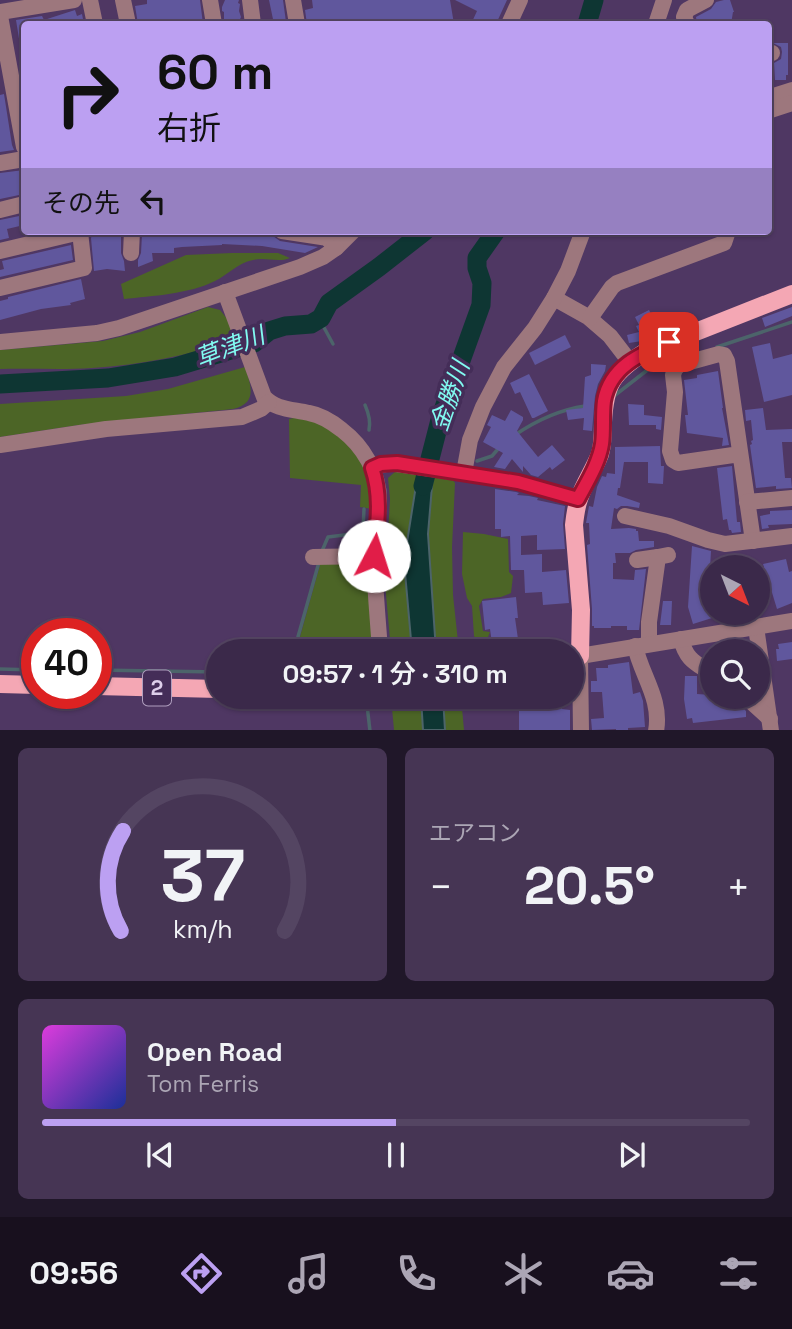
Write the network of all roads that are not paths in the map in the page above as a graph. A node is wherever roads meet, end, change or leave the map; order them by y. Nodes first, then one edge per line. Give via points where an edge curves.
1 (74, 0) edge
2 (90, 0) edge
3 (122, 0) edge
4 (210, 0) edge
5 (250, 0) edge
6 (293, 0) edge
7 (520, 0) edge
8 (664, 0) edge
9 (706, 0) edge
10 (0, 14) edge
11 (95, 21) edge
12 (127, 21) edge
13 (214, 21) edge
14 (253, 21) edge
15 (296, 21) edge
16 (510, 21) edge
17 (657, 21) edge
18 (686, 21) edge
19 (792, 90) edge
20 (772, 96) edge
21 (792, 103) edge
22 (772, 110) edge
23 (21, 130) edge
24 (21, 160) edge
25 (0, 163) edge
26 (21, 205) edge
27 (0, 210) edge
28 (66, 235) edge
29 (82, 235) edge
30 (132, 235) edge
31 (306, 235) edge
32 (582, 235) edge
33 (727, 235) edge
34 (330, 239) edge
35 (0, 251) edge
36 (131, 253) dead end
37 (0, 288) edge
38 (225, 292) junction
39 (792, 294) edge
40 (554, 298) junction
41 (590, 318) junction
42 (1, 342) edge
43 (629, 362) junction
44 (269, 402) junction
45 (0, 445) edge
46 (740, 454) junction
47 (372, 468) junction
48 (461, 473) junction
49 (578, 499) junction
50 (792, 499) edge
51 (747, 502) junction
52 (625, 516) dead end
53 (792, 536) edge
54 (752, 541) junction
55 (374, 556) junction
56 (313, 557) dead end
57 (636, 560) dead end
58 (792, 621) edge
59 (756, 627) junction
60 (379, 639) edge
61 (577, 639) edge
62 (681, 639) junction
63 (642, 645) junction
64 (584, 655) edge
65 (700, 666) edge
66 (0, 684) edge
67 (21, 685) edge
68 (112, 686) edge
69 (206, 689) edge
70 (580, 709) edge
71 (757, 709) edge
72 (771, 725) edge
73 (581, 730) edge
74 (656, 730) edge

1 - 10 street
2 - 11 street
3 - 12 street
4 - 13 street
5 - 14 street
6 - 15 street
7 - 16 street
8 - 17 street
9 - 18 street via 687,10
10 - 23 street
19 - 20 street
21 - 22 street
24 - 25 street
26 - 27 street
28 - 35 street
29 - 37 street via 84,268
30 - 36 street
31 - 34 street
32 - 40 street
33 - 41 street via 724,243 617,283
34 - 38 street via 323,257
38 - 42 street via 97,333
38 - 44 street via 258,384
39 - 43 main road
40 - 41 street
40 - 48 street via 504,367 483,407
41 - 43 street
43 - 49 main road via 607,390 600,454
44 - 45 street via 242,417 106,429
44 - 47 street via 330,421 349,435
46 - 46 street via 673,460 673,374 679,365 724,355
46 - 51 street
47 - 48 street via 397,463
47 - 55 street via 379,499
48 - 49 street via 518,482
49 - 61 main road via 574,525
50 - 51 street
51 - 54 street
52 - 54 street via 725,544
53 - 54 street
55 - 56 street
55 - 60 street
57 - 63 street via 663,556
58 - 59 street
59 - 62 street
59 - 72 street
62 - 63 street
62 - 65 street via 684,651
63 - 64 street
63 - 74 street via 638,662 656,705
66 - 67 main road
68 - 69 main road, 2
70 - 73 street
71 - 72 street

